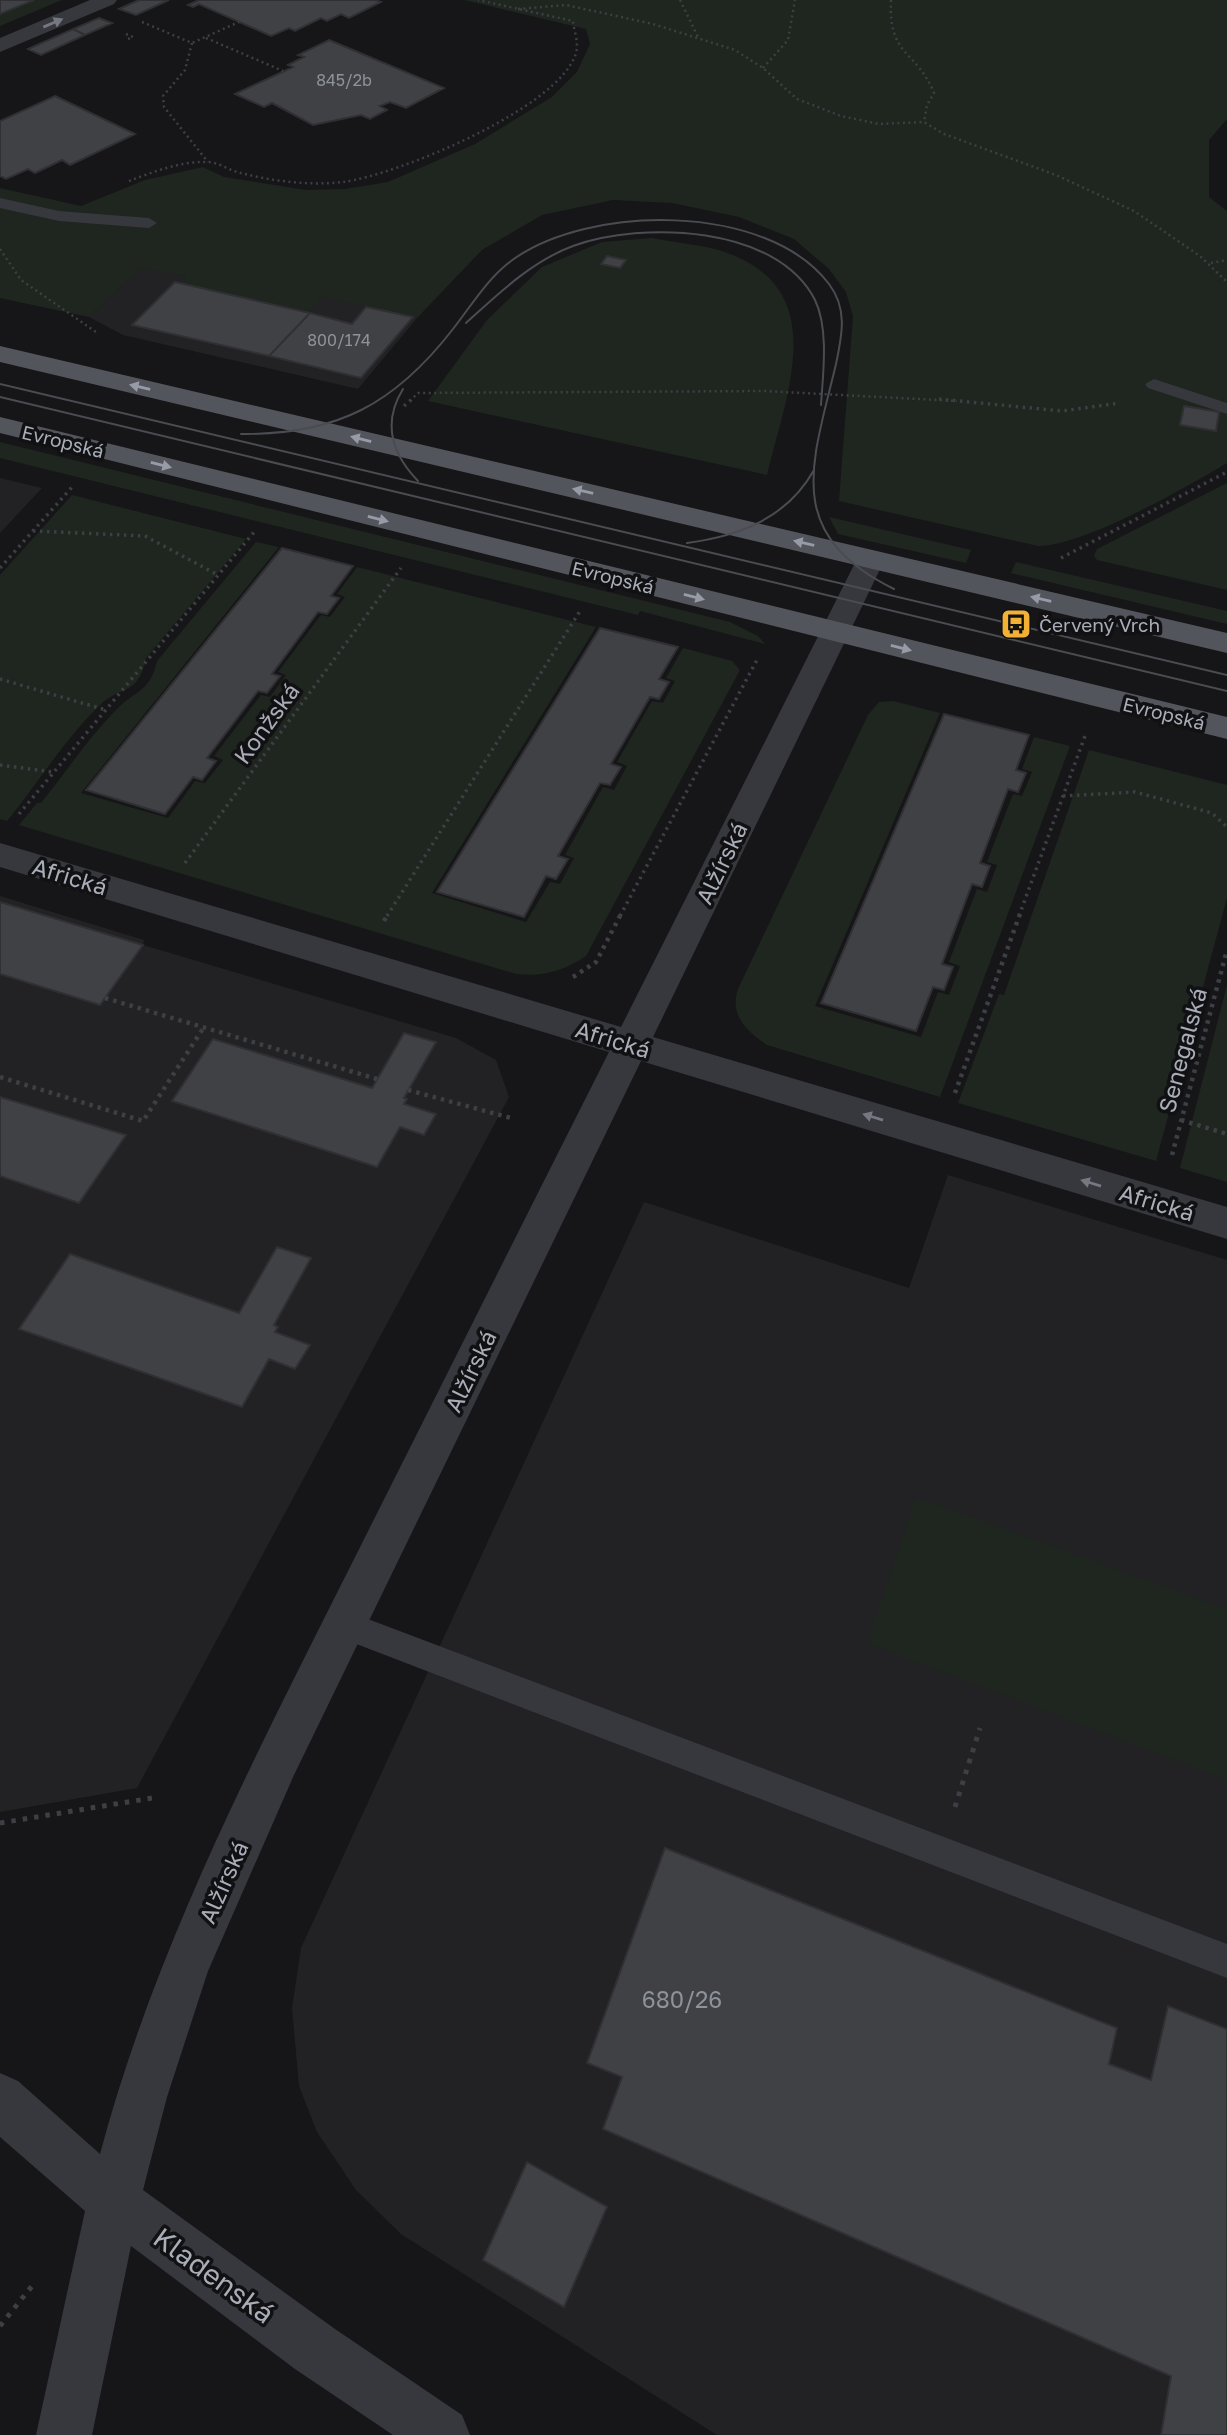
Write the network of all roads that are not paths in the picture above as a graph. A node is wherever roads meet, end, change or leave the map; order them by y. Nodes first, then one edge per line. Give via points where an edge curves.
1 (107, 0) edge
2 (0, 46) edge
3 (0, 203) edge
4 (149, 223) dead end
5 (0, 354) edge
6 (1154, 384) dead end
7 (1225, 405) edge
8 (0, 425) edge
9 (871, 559) junction
10 (835, 632) junction
11 (1227, 643) edge
12 (1227, 728) edge
13 (0, 855) edge
14 (631, 1045) junction
15 (1227, 1223) edge
16 (344, 1625) junction
17 (1227, 1961) edge
18 (0, 2099) edge
19 (114, 2202) junction
20 (64, 2435) edge
21 (442, 2435) edge

2 -> 1 street
3 - 4 lane via 59,216
9 -> 5 main road
6 - 7 lane
8 -> 10 main road, Evropská
9 - 10 street, Alžírská
11 -> 9 main road
10 -> 12 main road, Evropská
10 - 14 street, Alžírská
13 - 14 street, Africká
15 -> 14 street, Africká
14 - 16 street, Alžírská
16 - 17 lane
16 - 19 street, Alžírská via 278,1759 180,1979 141,2097
18 - 19 street, Kladenská
19 - 20 street, Alžírská
19 - 21 street, Kladenská

